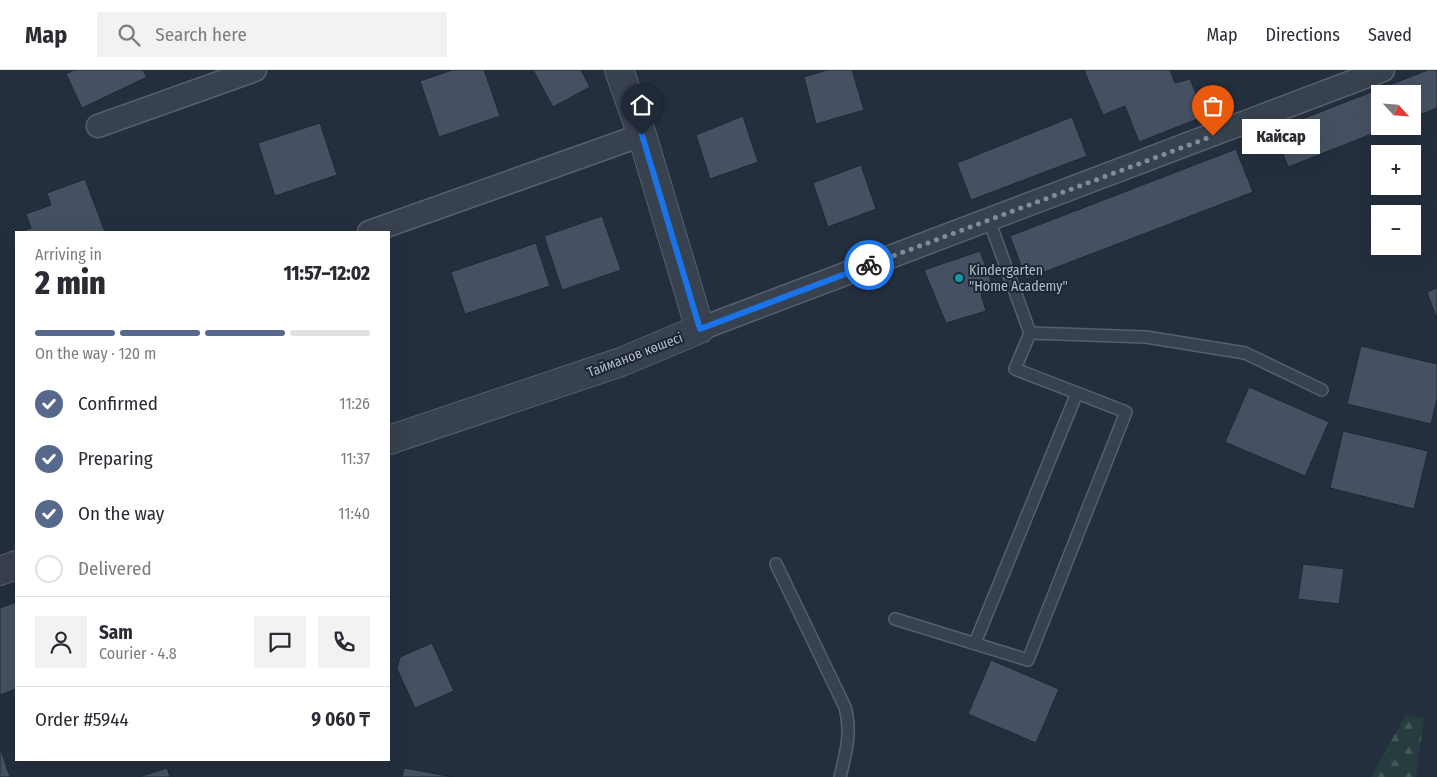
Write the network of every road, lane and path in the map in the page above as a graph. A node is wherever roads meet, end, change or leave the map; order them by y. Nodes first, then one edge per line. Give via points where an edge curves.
1 (255, 70) edge
2 (619, 70) edge
3 (1383, 70) edge
4 (98, 126) dead end
5 (642, 135) junction
6 (988, 220) junction
7 (372, 231) edge
8 (700, 329) junction
9 (1030, 333) junction
10 (1322, 390) dead end
11 (1077, 393) junction
12 (390, 440) edge
13 (776, 564) dead end
14 (15, 565) edge
15 (0, 571) edge
16 (895, 619) dead end
17 (975, 643) junction
18 (840, 777) edge

1 - 4 street
2 - 5 street
3 - 6 street, Тайманов көшесі
5 - 7 street
5 - 8 street
6 - 8 street, Тайманов көшесі
6 - 9 lane
8 - 12 street, Тайманов көшесі via 621,362
9 - 10 lane via 1146,337 1245,352
9 - 11 lane via 1015,370
11 - 17 lane
11 - 17 lane via 1126,412 1028,660
13 - 18 lane via 845,707 849,739
14 - 15 street
16 - 17 lane

